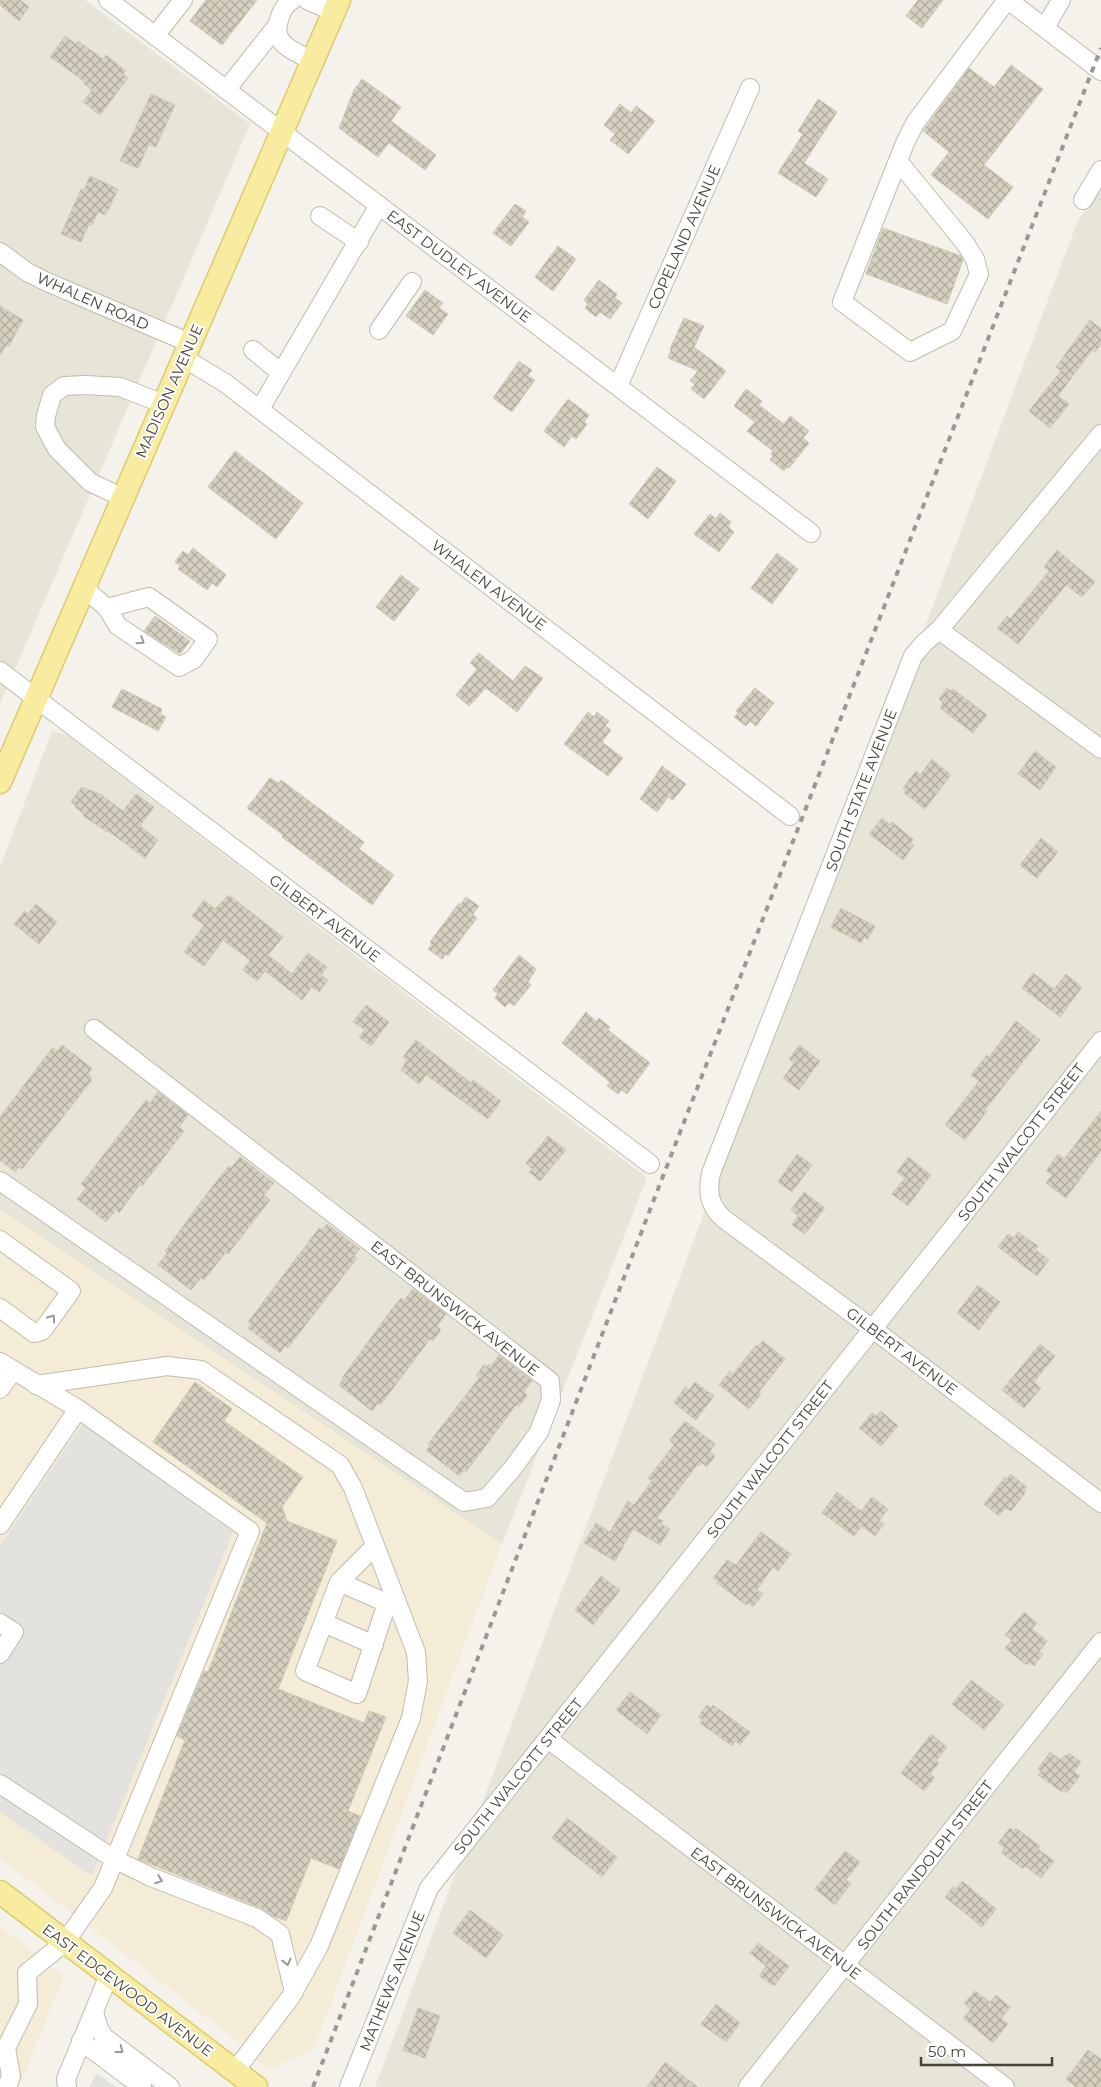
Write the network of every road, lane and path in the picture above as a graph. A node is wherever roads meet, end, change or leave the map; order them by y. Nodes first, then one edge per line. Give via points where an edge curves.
1 (108, 0) edge
2 (183, 0) edge
3 (292, 0) edge
4 (307, 0) edge
5 (1008, 0) edge
6 (1061, 0) edge
7 (337, 6) edge
8 (276, 27) junction
9 (1044, 28) junction
10 (155, 36) junction
11 (313, 61) junction
12 (1101, 71) edge
13 (750, 88) dead end
14 (226, 90) junction
15 (282, 132) junction
16 (898, 160) junction
17 (1101, 170) edge
18 (1083, 200) dead end
19 (379, 205) junction
20 (320, 216) dead end
21 (358, 242) junction
22 (0, 252) edge
23 (412, 282) dead end
24 (379, 330) dead end
25 (253, 350) dead end
26 (187, 351) junction
27 (280, 372) junction
28 (618, 386) junction
29 (164, 404) junction
30 (260, 409) junction
31 (1101, 434) edge
32 (123, 498) junction
33 (811, 533) dead end
34 (84, 588) junction
35 (107, 608) junction
36 (939, 630) junction
37 (0, 671) edge
38 (36, 698) junction
39 (1101, 749) edge
40 (0, 782) edge
41 (790, 816) dead end
42 (94, 1030) dead end
43 (1101, 1041) edge
44 (650, 1164) dead end
45 (0, 1180) edge
46 (709, 1196) joint
47 (0, 1240) edge
48 (0, 1308) edge
49 (873, 1329) junction
50 (6, 1366) edge
51 (36, 1385) junction
52 (0, 1389) edge
53 (78, 1409) junction
54 (1101, 1503) edge
55 (2, 1516) edge
56 (376, 1546) junction
57 (339, 1582) junction
58 (390, 1598) junction
59 (0, 1623) edge
60 (324, 1623) junction
61 (1101, 1642) edge
62 (374, 1645) junction
63 (0, 1654) edge
64 (548, 1739) junction
65 (0, 1784) edge
66 (114, 1859) junction
67 (438, 1877) joint
68 (0, 1892) edge
69 (65, 1942) junction
70 (845, 1965) junction
71 (109, 1975) junction
72 (294, 1992) junction
73 (94, 2012) junction
74 (81, 2041) junction
75 (241, 2080) edge
76 (65, 2084) edge
77 (7, 2087) edge
78 (142, 2087) edge
79 (170, 2087) edge
80 (349, 2087) edge
81 (748, 2087) edge
82 (1005, 2087) edge

1 - 10 street, EAST DUDLEY AVENUE
2 - 10 street
3 - 8 street via 287,3
4 - 7 street
5 - 9 street
5 - 16 street via 915,123
6 - 9 street
7 - 11 main road, MADISON AVENUE
8 - 11 street via 278,38 286,47
8 - 14 street
9 - 12 street
10 - 14 street, EAST DUDLEY AVENUE
11 - 15 main road, MADISON AVENUE
13 - 28 street, COPELAND AVENUE
14 - 15 street, EAST DUDLEY AVENUE
15 - 19 street, EAST DUDLEY AVENUE
15 - 26 main road, MADISON AVENUE
16 - 16 street via 842,302 910,352 952,331 979,274 975,259 965,243
17 - 18 street
19 - 21 street
19 - 28 street, EAST DUDLEY AVENUE
20 - 21 street
21 - 27 street
22 - 26 street, WHALEN ROAD via 27,272
23 - 24 street
25 - 27 street
26 - 29 main road, MADISON AVENUE
26 - 30 street, WHALEN AVENUE
27 - 30 street
28 - 33 street, EAST DUDLEY AVENUE
29 - 32 main road, MADISON AVENUE
29 - 32 street via 120,387 64,386 52,395 45,427 57,449 90,482
30 - 41 street, WHALEN AVENUE
31 - 36 street, SOUTH STATE AVENUE
32 - 34 main road, MADISON AVENUE
34 - 35 street
34 - 38 main road, MADISON AVENUE
35 -> 35 street via 118,626 179,667 194,659 208,638 149,597
36 - 39 street
36 - 46 street, SOUTH STATE AVENUE via 914,656 711,1173
37 - 38 street, GILBERT AVENUE
38 - 40 main road, MADISON AVENUE
38 - 44 street, GILBERT AVENUE
42 - 45 street, EAST BRUNSWICK AVENUE via 550,1381 551,1400 538,1432 514,1468 487,1498 464,1502
43 - 49 street, SOUTH WALCOTT STREET
46 - 49 street, GILBERT AVENUE via 717,1213 724,1219
48 -> 47 street via 34,1333 42,1331 71,1291
49 - 54 street, GILBERT AVENUE
49 - 64 street, SOUTH WALCOTT STREET
50 - 51 street
50 - 52 street
51 - 53 street
51 - 56 street via 167,1366 201,1370 340,1465 354,1488
53 - 55 street
53 - 66 street via 250,1532
56 - 57 street
56 - 58 street
57 - 58 street
57 - 60 street
58 - 62 street
58 - 72 street via 416,1652 418,1681 411,1718 320,1946
59 - 63 street via 14,1632
60 - 62 street
60 - 62 street via 305,1671 357,1694
61 - 70 street, SOUTH RANDOLPH STREET
64 - 67 street, SOUTH WALCOTT STREET
64 - 70 street, EAST BRUNSWICK AVENUE
65 - 66 street
66 - 69 street via 103,1888
66 -> 72 street via 151,1877 257,1918 280,1934
67 - 80 street, MATHEWS AVENUE via 428,1888
68 - 69 main road, EAST EDGEWOOD AVENUE
69 - 71 main road, EAST EDGEWOOD AVENUE
69 - 77 street via 28,1973 28,2004 6,2048 11,2076
70 - 81 street, SOUTH RANDOLPH STREET
70 - 82 street, EAST BRUNSWICK AVENUE
71 - 73 street
71 - 75 main road, EAST EDGEWOOD AVENUE
72 - 75 street
73 - 74 street
73 -> 79 street via 98,2029 104,2037
74 - 76 street
74 - 78 street

